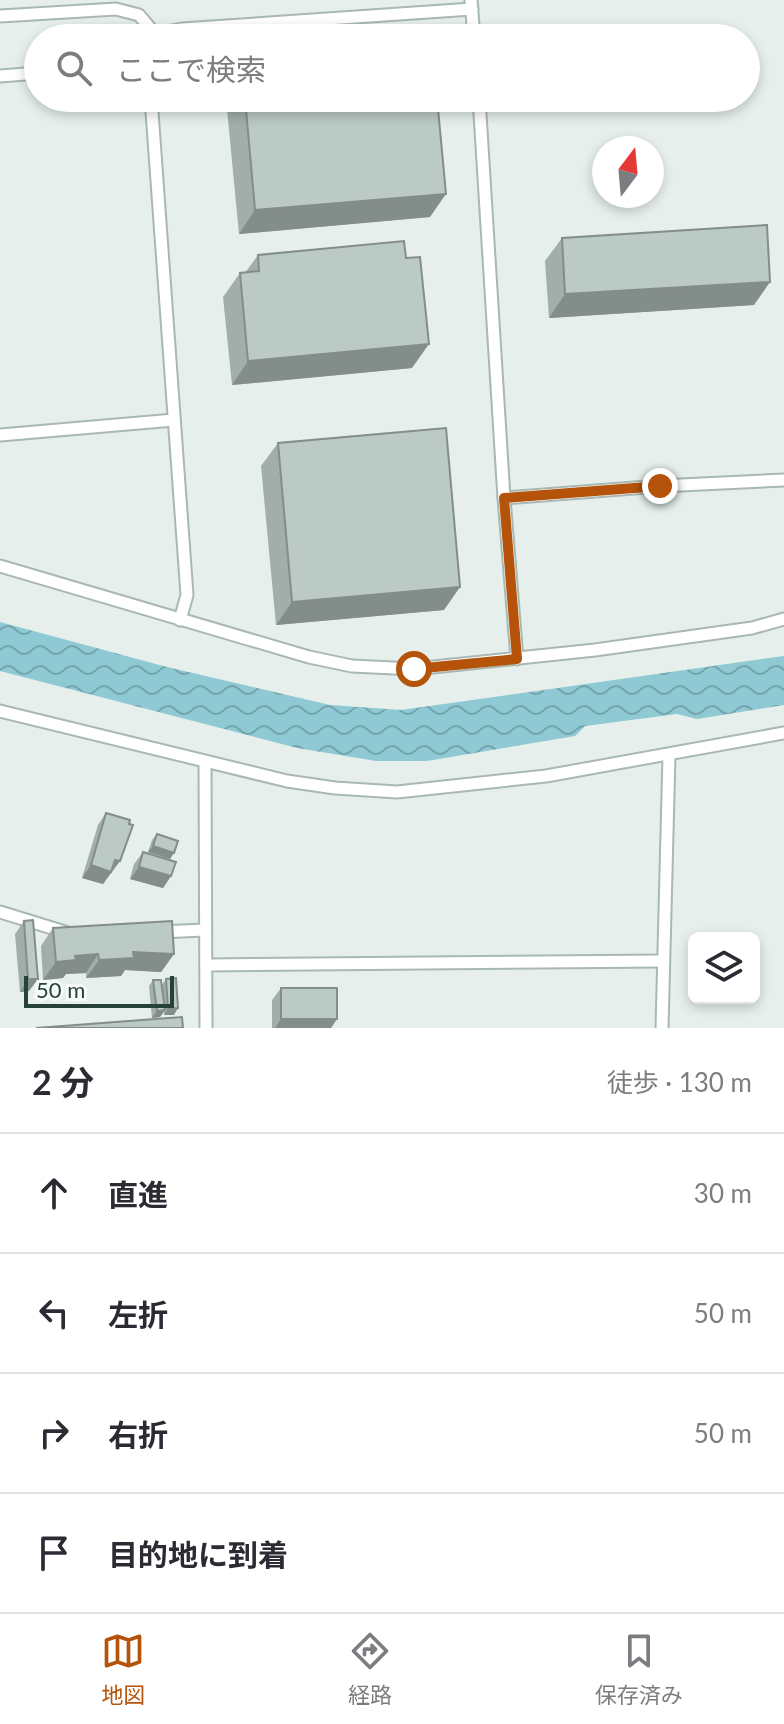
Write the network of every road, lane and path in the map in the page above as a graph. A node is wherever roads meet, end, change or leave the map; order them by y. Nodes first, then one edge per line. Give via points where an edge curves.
1 (471, 5) edge
2 (0, 16) edge
3 (145, 24) edge
4 (242, 24) edge
5 (24, 74) edge
6 (0, 76) edge
7 (152, 112) edge
8 (480, 112) edge
9 (174, 420) junction
10 (0, 435) edge
11 (784, 480) edge
12 (504, 498) junction
13 (0, 566) edge
14 (784, 619) edge
15 (180, 620) junction
16 (517, 659) junction
17 (0, 711) edge
18 (784, 733) edge
19 (669, 755) junction
20 (205, 762) junction
21 (0, 912) edge
22 (205, 930) junction
23 (148, 932) edge
24 (76, 933) edge
25 (663, 961) junction
26 (206, 965) junction
27 (206, 1028) edge
28 (662, 1028) edge

1 - 4 lane
2 - 3 lane via 116,9 139,15
5 - 6 lane
7 - 9 lane
8 - 12 lane
9 - 10 lane
9 - 15 lane via 187,595
11 - 12 lane
12 - 16 lane
13 - 15 lane
14 - 16 lane via 752,628
15 - 16 lane via 352,666 414,669
17 - 20 lane
18 - 19 lane
19 - 20 lane via 546,776 397,792 287,781
19 - 25 lane
20 - 22 lane
21 - 24 lane
22 - 23 lane
22 - 26 lane
25 - 26 lane
25 - 28 lane
26 - 27 lane

